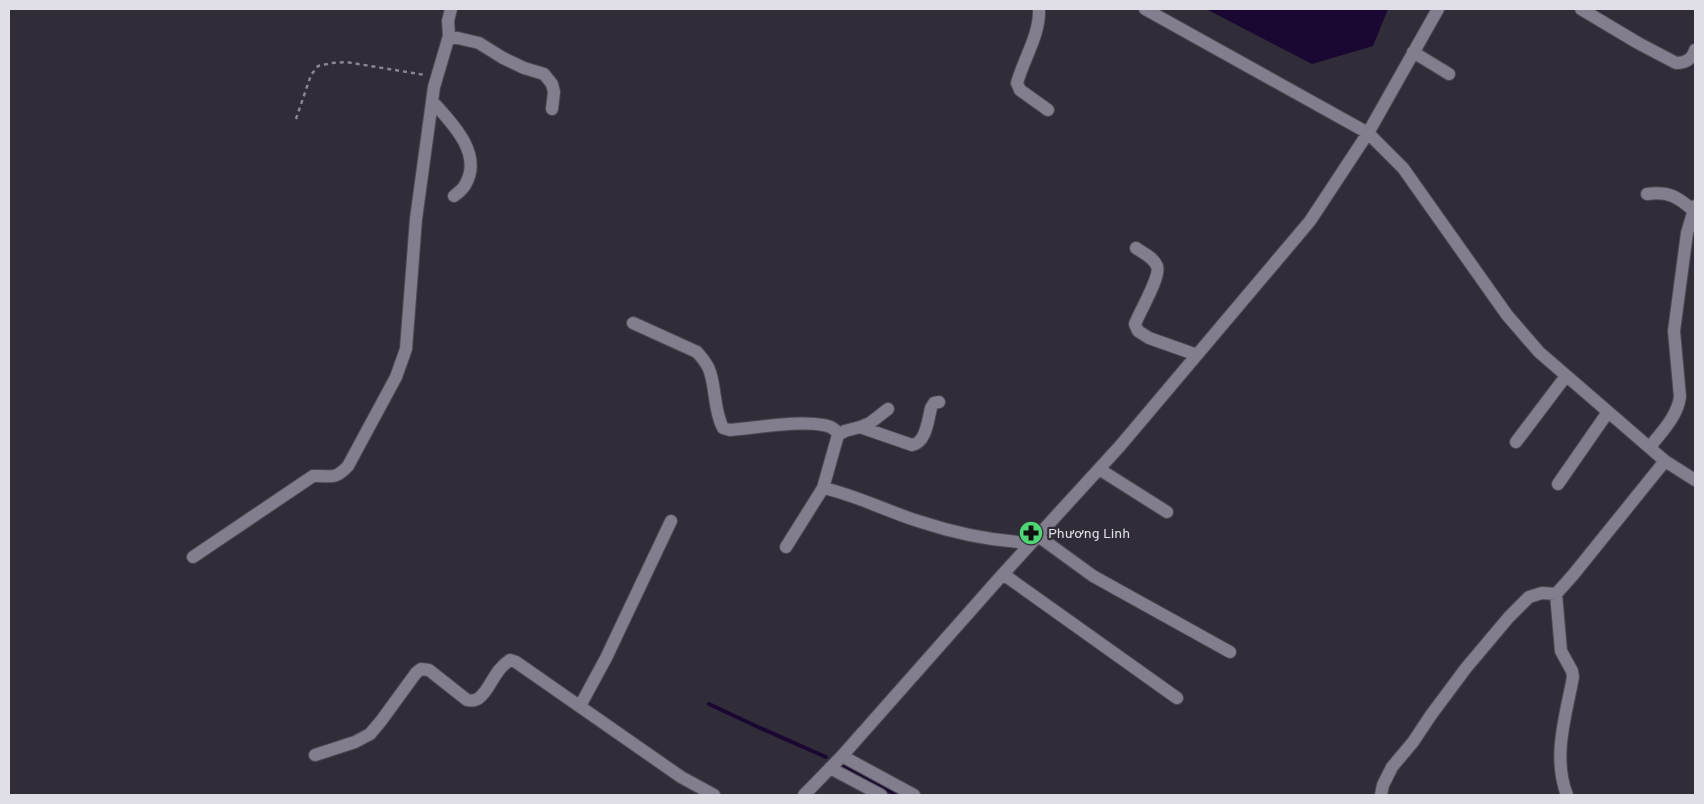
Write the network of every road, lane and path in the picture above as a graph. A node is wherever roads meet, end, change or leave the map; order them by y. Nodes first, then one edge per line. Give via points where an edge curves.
1 (451, 9) edge
2 (1039, 9) edge
3 (1145, 9) edge
4 (1438, 9) edge
5 (1581, 9) edge
6 (449, 36) junction
7 (1695, 50) edge
8 (1413, 52) junction
9 (1449, 74) dead end
10 (436, 77) junction
11 (432, 101) junction
12 (552, 109) dead end
13 (1048, 110) dead end
14 (296, 119) dead end
15 (1368, 133) junction
16 (1647, 194) dead end
17 (454, 196) dead end
18 (1694, 208) edge
19 (1136, 248) dead end
20 (633, 323) dead end
21 (1197, 355) junction
22 (1566, 376) junction
23 (939, 402) dead end
24 (888, 409) dead end
25 (1608, 412) junction
26 (860, 427) junction
27 (838, 435) junction
28 (1516, 442) dead end
29 (1650, 447) junction
30 (1665, 460) junction
31 (1099, 468) junction
32 (1695, 480) edge
33 (1558, 484) dead end
34 (823, 488) junction
35 (1167, 512) dead end
36 (671, 521) dead end
37 (1035, 540) junction
38 (786, 547) dead end
39 (193, 557) dead end
40 (1003, 574) junction
41 (1556, 594) junction
42 (1230, 652) dead end
43 (1177, 698) dead end
44 (580, 706) junction
45 (315, 755) dead end
46 (842, 756) junction
47 (830, 768) junction
48 (714, 795) edge
49 (804, 795) edge
50 (881, 795) edge
51 (914, 795) edge
52 (1381, 795) edge
53 (1567, 795) edge

1 - 6 street
2 - 13 street via 1036,32 1017,83 1020,90
3 - 15 street
4 - 8 street
5 - 7 street via 1676,63 1688,61
6 - 10 street
6 - 12 street via 479,43 544,74 554,92
8 - 9 street
8 - 15 street
10 - 11 street
10 - 14 path via 346,62 318,66 310,74
11 - 17 street via 467,145 471,167 466,185
11 - 39 street via 416,219 406,349 396,377 341,474 313,476
15 - 21 street via 1310,221
15 - 22 street via 1402,168 1507,316
16 - 18 street via 1674,196
18 - 29 street via 1687,233 1674,331 1680,397 1675,414
19 - 21 street via 1158,267 1135,324 1138,331
20 - 27 street via 697,352 710,373 723,428 824,425 833,428
21 - 31 street
22 - 25 street
22 - 28 street
23 - 26 street via 934,403 922,441 917,445
24 - 26 street
25 - 29 street
25 - 33 street
26 - 27 street
27 - 34 street
29 - 30 street
30 - 32 street
30 - 41 street
31 - 35 street
31 - 37 street
34 - 37 street via 928,524 975,536 1003,541
34 - 38 street
36 - 44 street
37 - 40 street
37 - 42 street
40 - 43 street
40 - 46 street
41 - 52 street via 1528,596 1509,617 1466,668 1392,767
41 - 53 street via 1561,651 1573,677 1560,767
44 - 45 street via 510,660 501,666 480,698 474,701 467,700 429,670 420,669 370,734
44 - 48 street via 681,777
46 - 47 street
46 - 51 street
47 - 49 street
47 - 50 street

